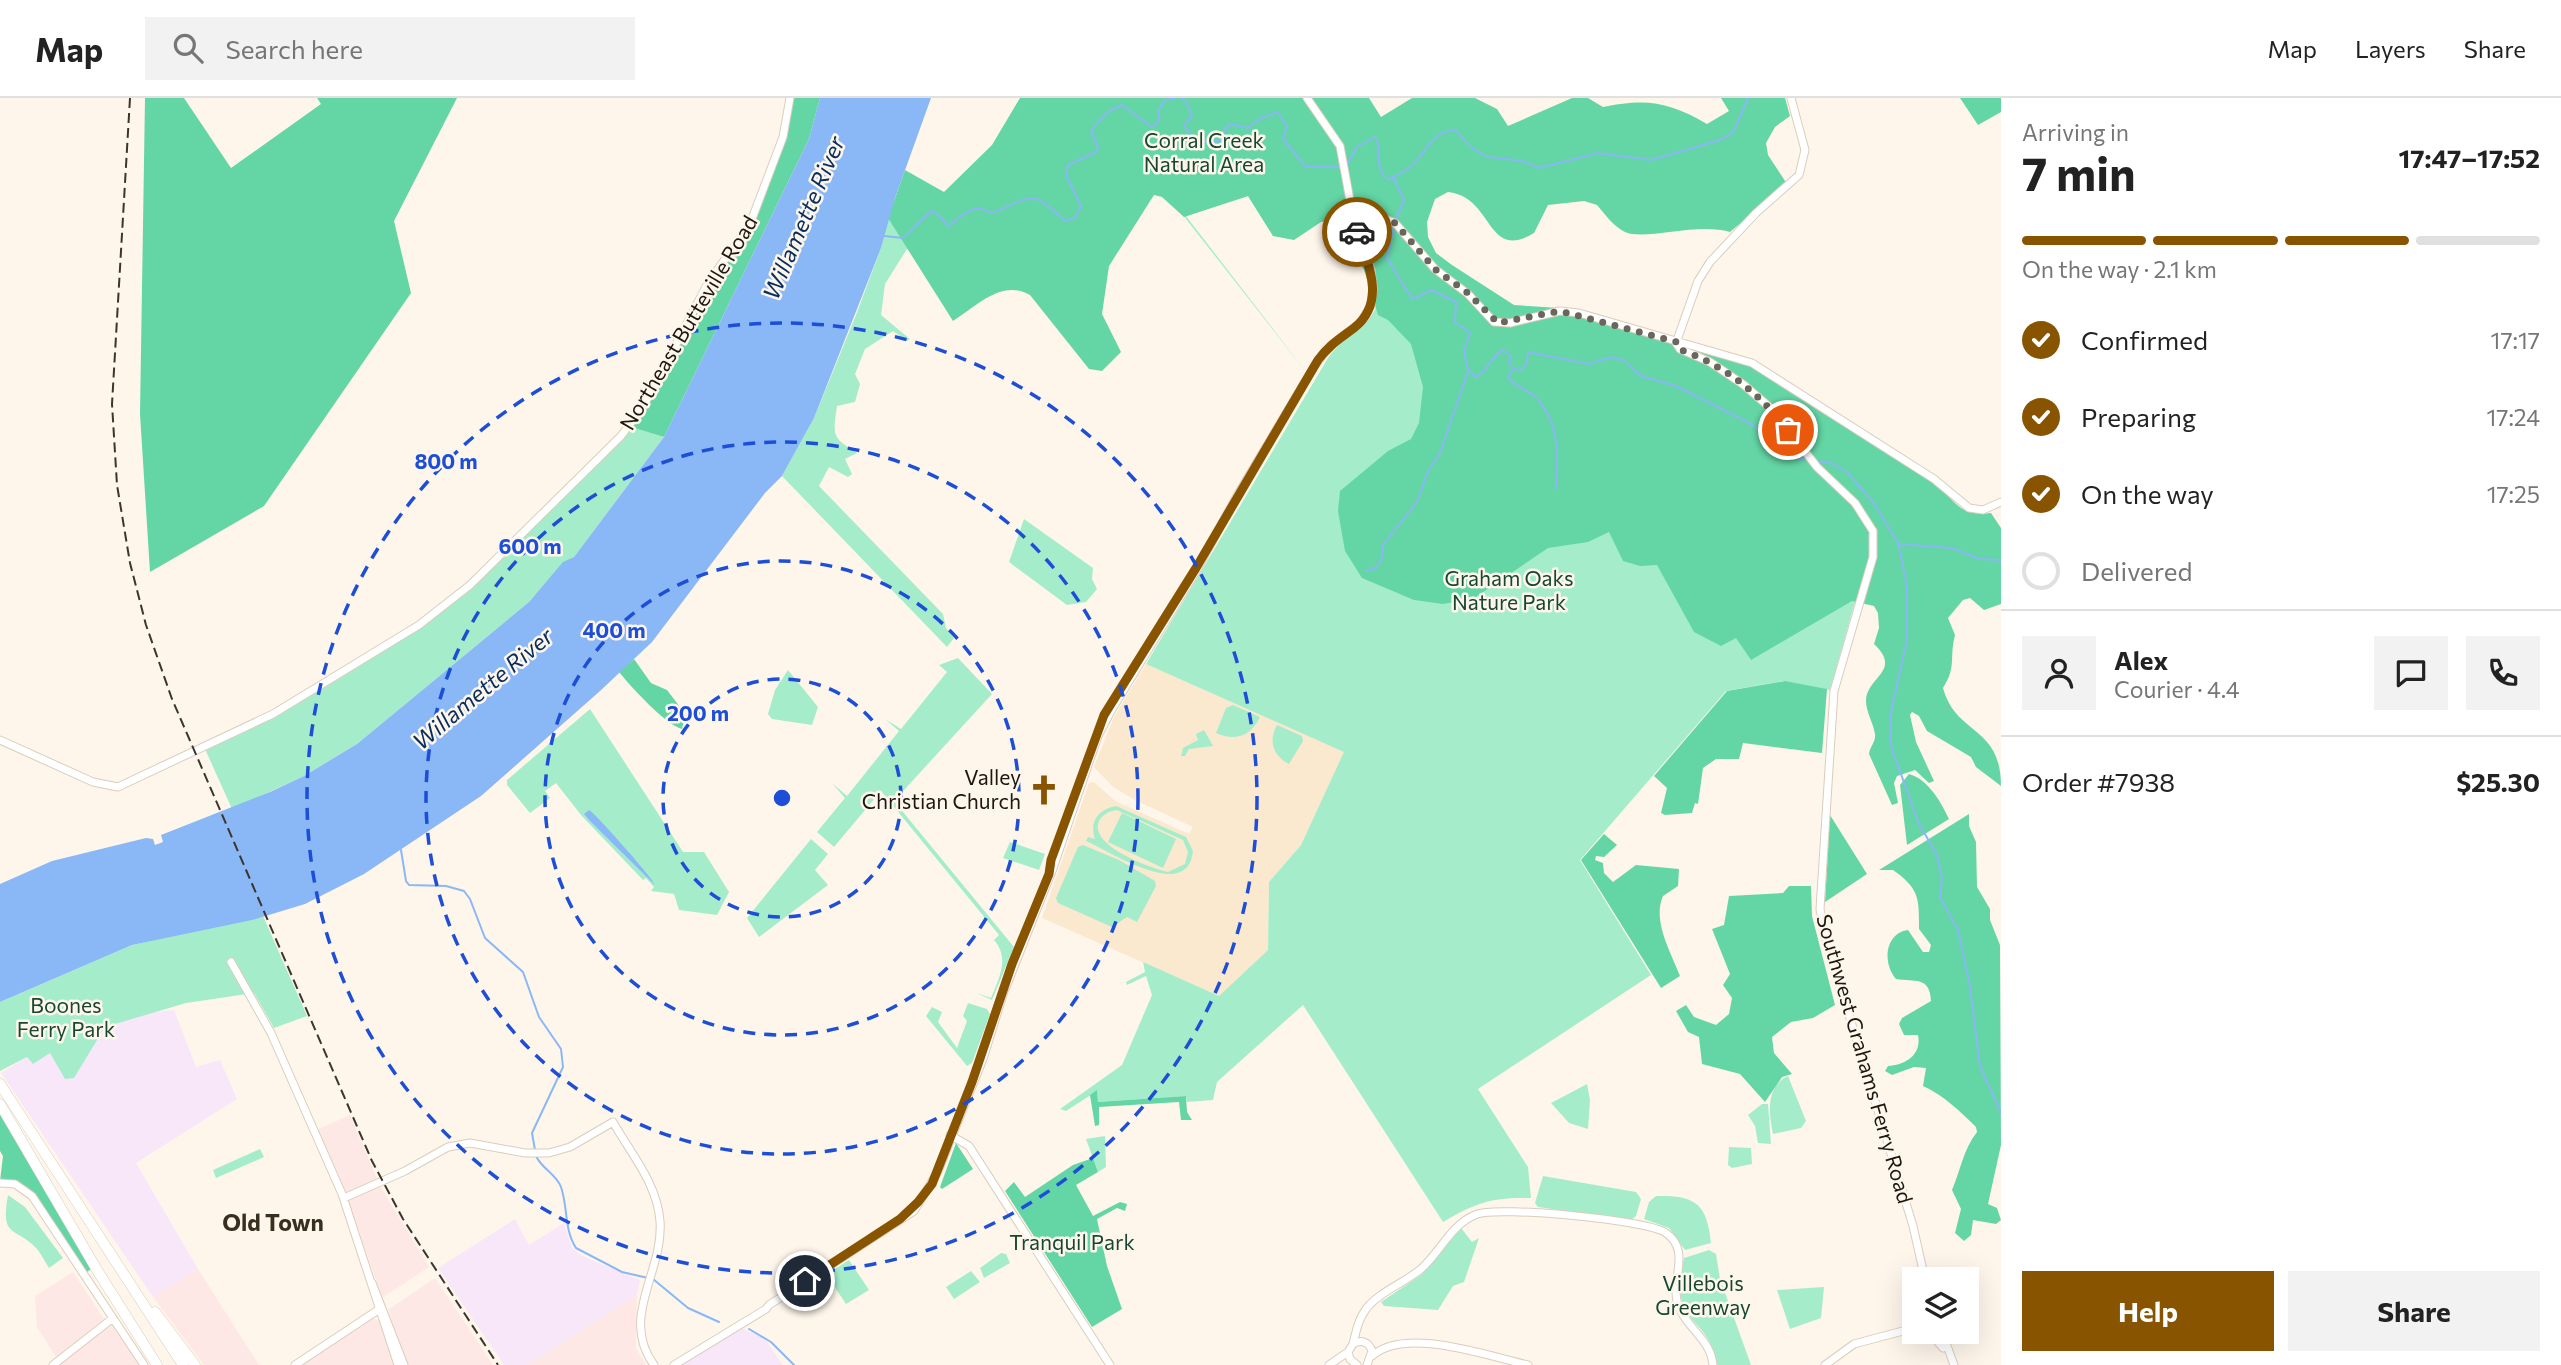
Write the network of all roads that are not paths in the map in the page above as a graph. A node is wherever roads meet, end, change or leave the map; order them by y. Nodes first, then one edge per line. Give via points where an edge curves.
1 (790, 98) edge
2 (1307, 98) edge
3 (1791, 98) edge
4 (1352, 214) junction
5 (1677, 342) junction
6 (2001, 502) edge
7 (0, 740) edge
8 (231, 962) dead end
9 (0, 1084) edge
10 (0, 1104) edge
11 (950, 1135) junction
12 (0, 1184) edge
13 (344, 1198) junction
14 (1922, 1267) edge
15 (124, 1274) junction
16 (372, 1282) junction
17 (378, 1310) junction
18 (113, 1318) junction
19 (1359, 1323) junction
20 (1902, 1331) edge
21 (1367, 1343) junction
22 (1353, 1344) junction
23 (1943, 1344) edge
24 (1388, 1345) junction
25 (1348, 1352) junction
26 (1367, 1362) edge
27 (1356, 1364) edge
28 (54, 1365) edge
29 (144, 1365) edge
30 (157, 1365) edge
31 (183, 1365) edge
32 (195, 1365) edge
33 (295, 1365) edge
34 (398, 1365) edge
35 (404, 1365) edge
36 (653, 1365) edge
37 (674, 1365) edge
38 (1110, 1365) edge
39 (1329, 1365) edge
40 (1338, 1365) edge
41 (1528, 1365) edge
42 (1713, 1365) edge
43 (1825, 1365) edge
44 (1954, 1365) edge

1 - 7 street, Northeast Butteville Road via 783,137 757,211 708,283 635,420 444,607 273,714 118,787 93,782
2 - 4 street via 1336,136
3 - 5 street via 1805,150 1799,175 1710,261 1698,281
4 - 5 street via 1373,214 1395,223 1436,270 1498,323 1560,311
4 - 11 street via 1371,270 1369,309 1361,322 1318,360 1098,736 983,1059
5 - 6 street via 1760,368 1934,479 1972,509 1983,510
5 - 14 street, Southwest Grahams Ferry Road via 1680,349 1710,362 1774,411 1817,467 1855,503 1873,531 1873,557 1834,691 1820,909
8 - 13 street via 271,1033
9 - 15 highway
10 - 30 highway
11 - 37 street via 935,1177 910,1214
11 - 38 street via 969,1146
12 - 18 street via 15,1184 32,1195
13 - 16 street
13 - 36 street via 456,1145 486,1144 544,1154 570,1147 612,1122 651,1188 660,1224 640,1338
15 - 31 highway
15 - 32 highway
16 - 17 street
16 - 35 street
17 - 33 street
17 - 34 street
18 - 28 street
18 - 29 street
19 - 21 street
19 - 22 street
19 - 42 street via 1371,1304 1424,1266 1455,1227 1480,1213 1508,1210 1664,1231 1680,1255 1677,1302 1705,1340
20 - 43 street via 1854,1344
21 - 22 street
21 - 24 street
21 - 26 street
22 - 25 street
23 - 44 street
24 - 26 street
24 - 41 street via 1425,1343
25 - 27 street
25 - 39 street
27 - 40 street

